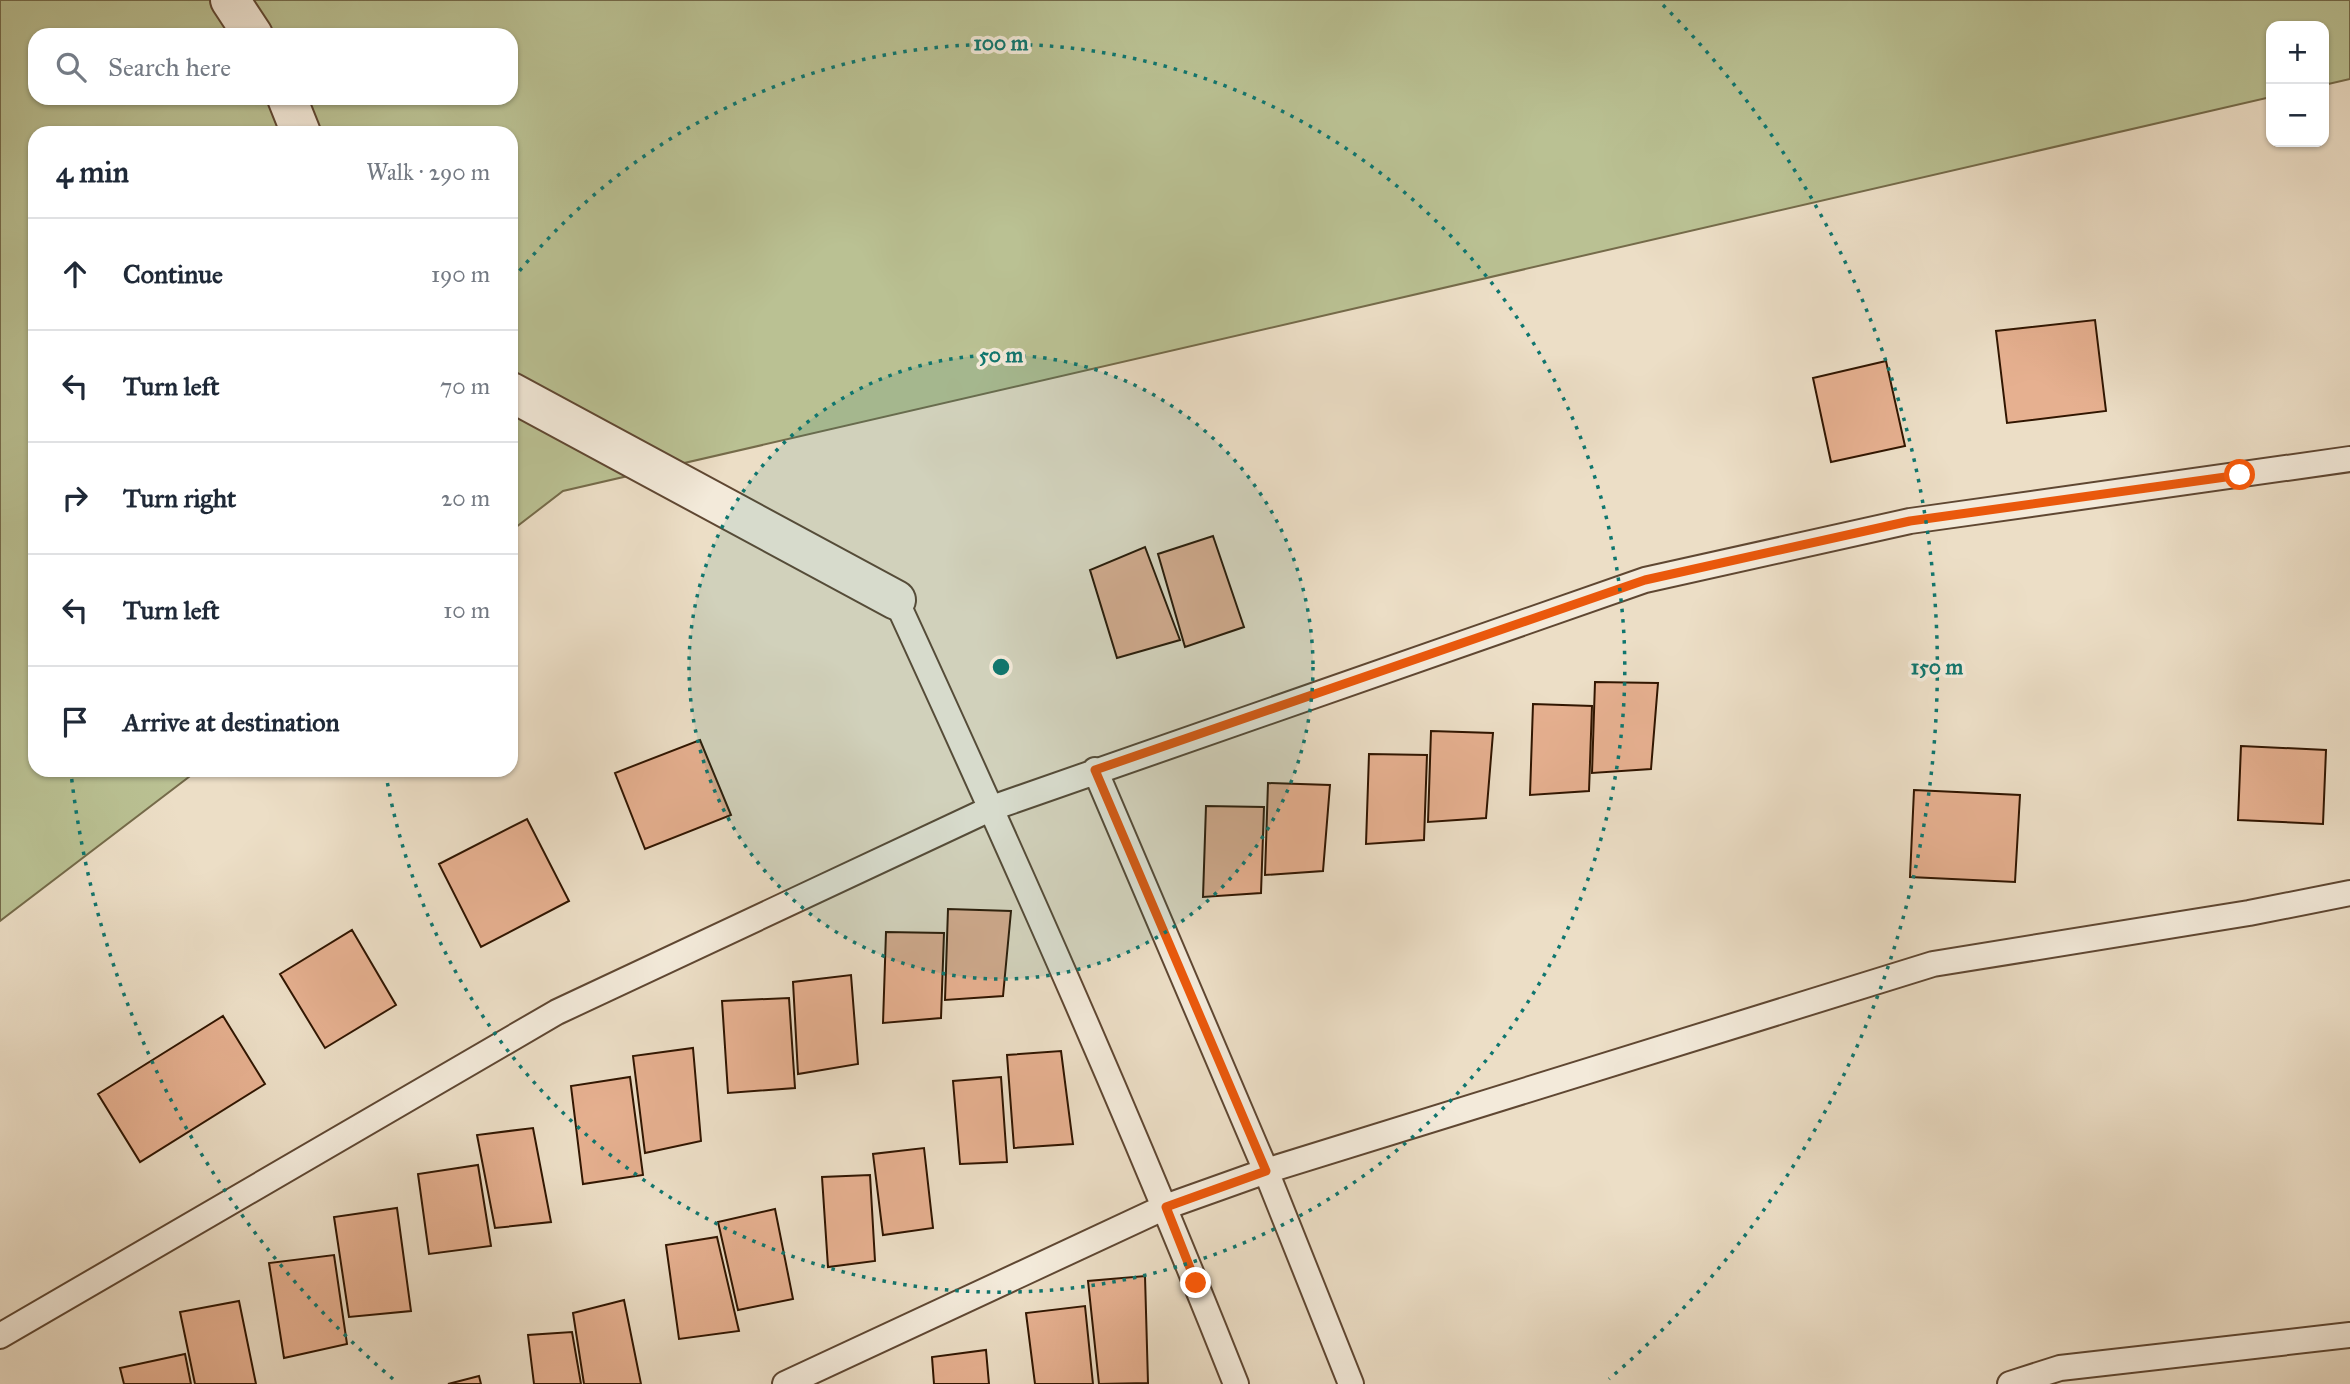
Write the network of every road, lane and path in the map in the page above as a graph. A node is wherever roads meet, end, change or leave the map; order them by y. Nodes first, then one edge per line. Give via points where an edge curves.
1 (230, 0) edge
2 (248, 28) edge
3 (290, 105) edge
4 (298, 126) edge
5 (518, 396) edge
6 (2350, 459) edge
7 (896, 600) joint
8 (1095, 770) junction
9 (992, 808) junction
10 (2350, 893) edge
11 (1266, 1171) junction
12 (1166, 1207) junction
13 (2350, 1335) edge
14 (0, 1336) edge
15 (785, 1384) edge
16 (1236, 1384) edge
17 (1351, 1384) edge
18 (2010, 1384) edge

1 - 2 street
3 - 4 street
5 - 7 street
6 - 8 lane via 1910,521 1645,580
7 - 9 lane
8 - 9 lane
8 - 11 lane
9 - 12 lane
9 - 14 lane via 557,1012
10 - 11 lane via 1933,964
11 - 12 lane
11 - 17 lane
12 - 15 lane
12 - 16 lane
13 - 18 lane via 2060,1368

